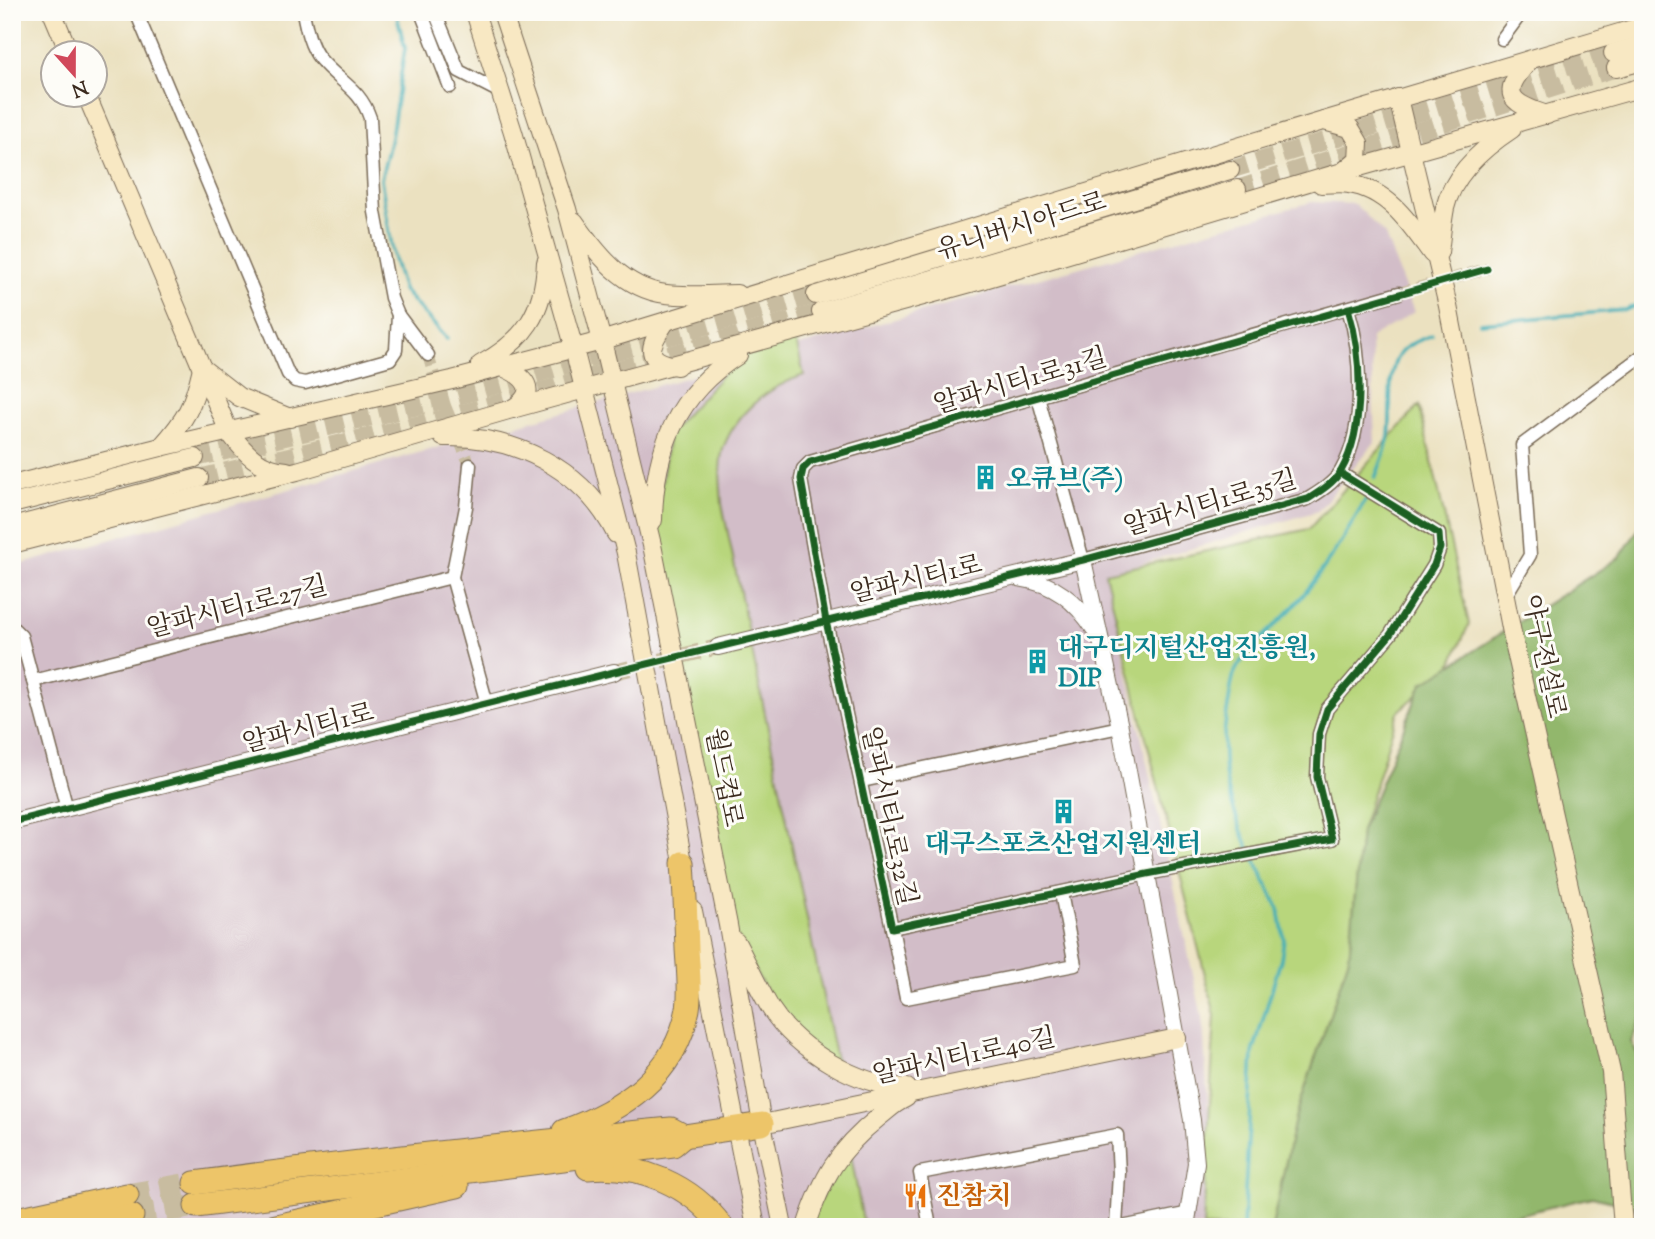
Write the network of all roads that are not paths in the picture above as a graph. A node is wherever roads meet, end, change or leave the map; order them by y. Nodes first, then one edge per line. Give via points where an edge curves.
1 (51, 12) edge
2 (136, 12) edge
3 (303, 12) edge
4 (421, 12) edge
5 (435, 12) edge
6 (475, 12) edge
7 (502, 12) edge
8 (1522, 12) edge
9 (1643, 26) edge
10 (63, 38) edge
11 (1502, 38) dead end
12 (1643, 44) edge
13 (1530, 60) junction
14 (1643, 61) edge
15 (492, 67) junction
16 (484, 84) junction
17 (450, 87) dead end
18 (1643, 87) edge
19 (501, 96) junction
20 (1398, 98) junction
21 (92, 108) edge
22 (1548, 116) junction
23 (1323, 121) junction
24 (1525, 121) junction
25 (1412, 152) junction
26 (1230, 170) tunnel mouth
27 (1342, 172) junction
28 (1301, 185) junction
29 (1237, 189) tunnel mouth
30 (566, 209) junction
31 (546, 248) junction
32 (1438, 263) junction
33 (1399, 293) tunnel mouth
34 (755, 294) junction
35 (1348, 308) junction
36 (398, 315) junction
37 (664, 324) junction
38 (773, 339) junction
39 (602, 341) junction
40 (574, 348) junction
41 (428, 355) tunnel mouth
42 (1643, 355) edge
43 (500, 366) junction
44 (677, 366) junction
45 (202, 368) junction
46 (452, 380) junction
47 (612, 383) junction
48 (584, 390) junction
49 (1038, 397) junction
50 (512, 410) junction
51 (290, 418) junction
52 (229, 432) junction
53 (422, 437) junction
54 (161, 447) junction
55 (195, 458) tunnel mouth
56 (470, 465) tunnel mouth
57 (297, 471) junction
58 (1340, 472) junction
59 (199, 478) tunnel mouth
60 (12, 485) edge
61 (12, 504) edge
62 (12, 527) edge
63 (12, 544) edge
64 (653, 545) junction
65 (626, 553) junction
66 (1083, 560) junction
67 (452, 577) junction
68 (1009, 577) junction
69 (1506, 595) junction
70 (826, 621) junction
71 (12, 627) edge
72 (1103, 642) junction
73 (718, 647) tunnel mouth
74 (614, 672) tunnel mouth
75 (33, 681) junction
76 (487, 704) junction
77 (1120, 727) junction
78 (862, 781) junction
79 (67, 809) junction
80 (12, 822) edge
81 (683, 863) junction
82 (1147, 874) junction
83 (1060, 893) junction
84 (728, 925) junction
85 (892, 928) junction
86 (1177, 1038) junction
87 (925, 1089) junction
88 (762, 1124) junction
89 (737, 1128) junction
90 (684, 1136) junction
91 (533, 1142) junction
92 (12, 1220) edge
93 (1188, 1220) edge
94 (67, 1227) edge
95 (272, 1227) edge
96 (722, 1227) edge
97 (756, 1227) edge
98 (783, 1227) edge
99 (806, 1227) edge
100 (930, 1227) edge
101 (1116, 1227) edge
102 (1122, 1227) edge
103 (1623, 1227) edge

1 - 10 main road
2 - 36 street via 288,374 305,383 390,359 396,349
3 - 36 street via 319,58 366,104 375,212
4 - 17 street
5 - 16 street via 459,71
6 - 15 main road
7 - 30 main road
8 - 11 street
9 - 13 main road
12 - 14 main road via 1614,60
13 - 20 main road
13 - 22 main road via 1513,78 1510,90 1522,106
15 - 16 street
15 - 19 main road
16 - 19 street
18 - 22 main road
19 - 31 main road
20 - 23 main road
20 - 25 main road, 야구전설로
21 - 45 main road
22 - 24 main road
23 - 27 main road via 1350,128 1359,143 1358,159
23 - 34 main road
24 - 25 main road
24 - 32 main road via 1494,140 1461,173 1446,205
25 - 27 main road
25 - 32 main road, 야구전설로
26 - 29 main road, 유니버시아드로 via 818,303
27 - 28 main road
28 - 32 main road via 1350,184 1384,197 1406,218
28 - 38 main road
30 - 34 main road via 596,253 644,289 673,295
30 - 39 main road, 월드컵로
31 - 40 main road
31 - 46 main road via 542,297 523,332 513,345
32 - 69 main road, 야구전설로
33 - 35 street, 알파시티1로31길
34 - 37 main road
35 - 49 street, 알파시티1로31길
35 - 58 street, 알파시티1로35길 via 1355,330 1359,407
36 - 41 street
37 - 39 main road
37 - 44 main road via 651,345 652,353 662,363
38 - 44 main road
38 - 64 main road via 718,368 690,396 677,417 655,479
39 - 40 main road
39 - 47 main road, 월드컵로
40 - 43 main road
40 - 48 main road
42 - 69 street via 1522,445 1530,555
43 - 46 main road
43 - 50 main road via 525,381 528,392 525,401
44 - 47 main road
45 - 51 main road via 239,397
45 - 52 main road
45 - 54 main road via 191,410
46 - 51 main road
47 - 48 main road
47 - 64 main road, 월드컵로
48 - 50 main road
48 - 65 main road
49 - 66 street, 알파시티1로31길
49 - 70 street, 알파시티1로31길 via 810,462 803,469
50 - 53 main road
51 - 52 main road
52 - 54 main road
52 - 57 main road via 244,452 270,470
53 - 57 main road
53 - 65 main road via 489,439 548,463 589,495
54 - 60 main road
55 - 61 main road
56 - 67 street
57 - 63 main road
58 - 66 street, 알파시티1로35길 via 1308,499
58 - 82 street, 알파시티1로32길 via 1439,534 1440,548 1390,635 1327,709 1319,734 1317,777 1332,839
59 - 62 main road
64 - 84 main road, 월드컵로
65 - 81 main road
66 - 68 street, 알파시티1로
66 - 72 street
67 - 75 street, 알파시티1로27길
67 - 76 street
68 - 70 street, 알파시티1로
68 - 72 street via 1039,581 1055,589 1085,615
69 - 103 main road, 야구전설로 via 1611,1072
70 - 73 street, 알파시티1로
70 - 78 street, 알파시티1로32길
71 - 75 street via 21,636
72 - 77 street
74 - 76 street, 알파시티1로
75 - 79 street
76 - 79 street, 알파시티1로
77 - 78 street
77 - 82 street
78 - 85 street, 알파시티1로32길
79 - 80 street, 알파시티1로
81 - 89 main road
81 - 91 highway via 688,1008 673,1049 643,1089 623,1104
82 - 83 street, 알파시티1로32길
82 - 86 street
83 - 85 street, 알파시티1로32길
83 - 85 street, 알파시티1로32길 via 1075,965 906,998
84 - 87 main road via 772,1010 797,1040 855,1075 894,1087
84 - 88 main road, 월드컵로
86 - 87 main road, 알파시티1로40길
86 - 93 street via 1196,1163
87 - 88 main road, 알파시티1로40길
87 - 99 main road via 900,1101 839,1156 817,1194
88 - 89 highway
88 - 98 main road, 월드컵로
89 - 90 highway
89 - 97 main road
90 - 91 highway via 671,1129
90 - 91 highway via 673,1145 195,1194 312,1166
92 - 94 highway via 129,1206
93 - 102 street
95 - 96 highway via 484,1181 591,1167 625,1169 665,1180 701,1203
100 - 101 street via 920,1173 1117,1135

